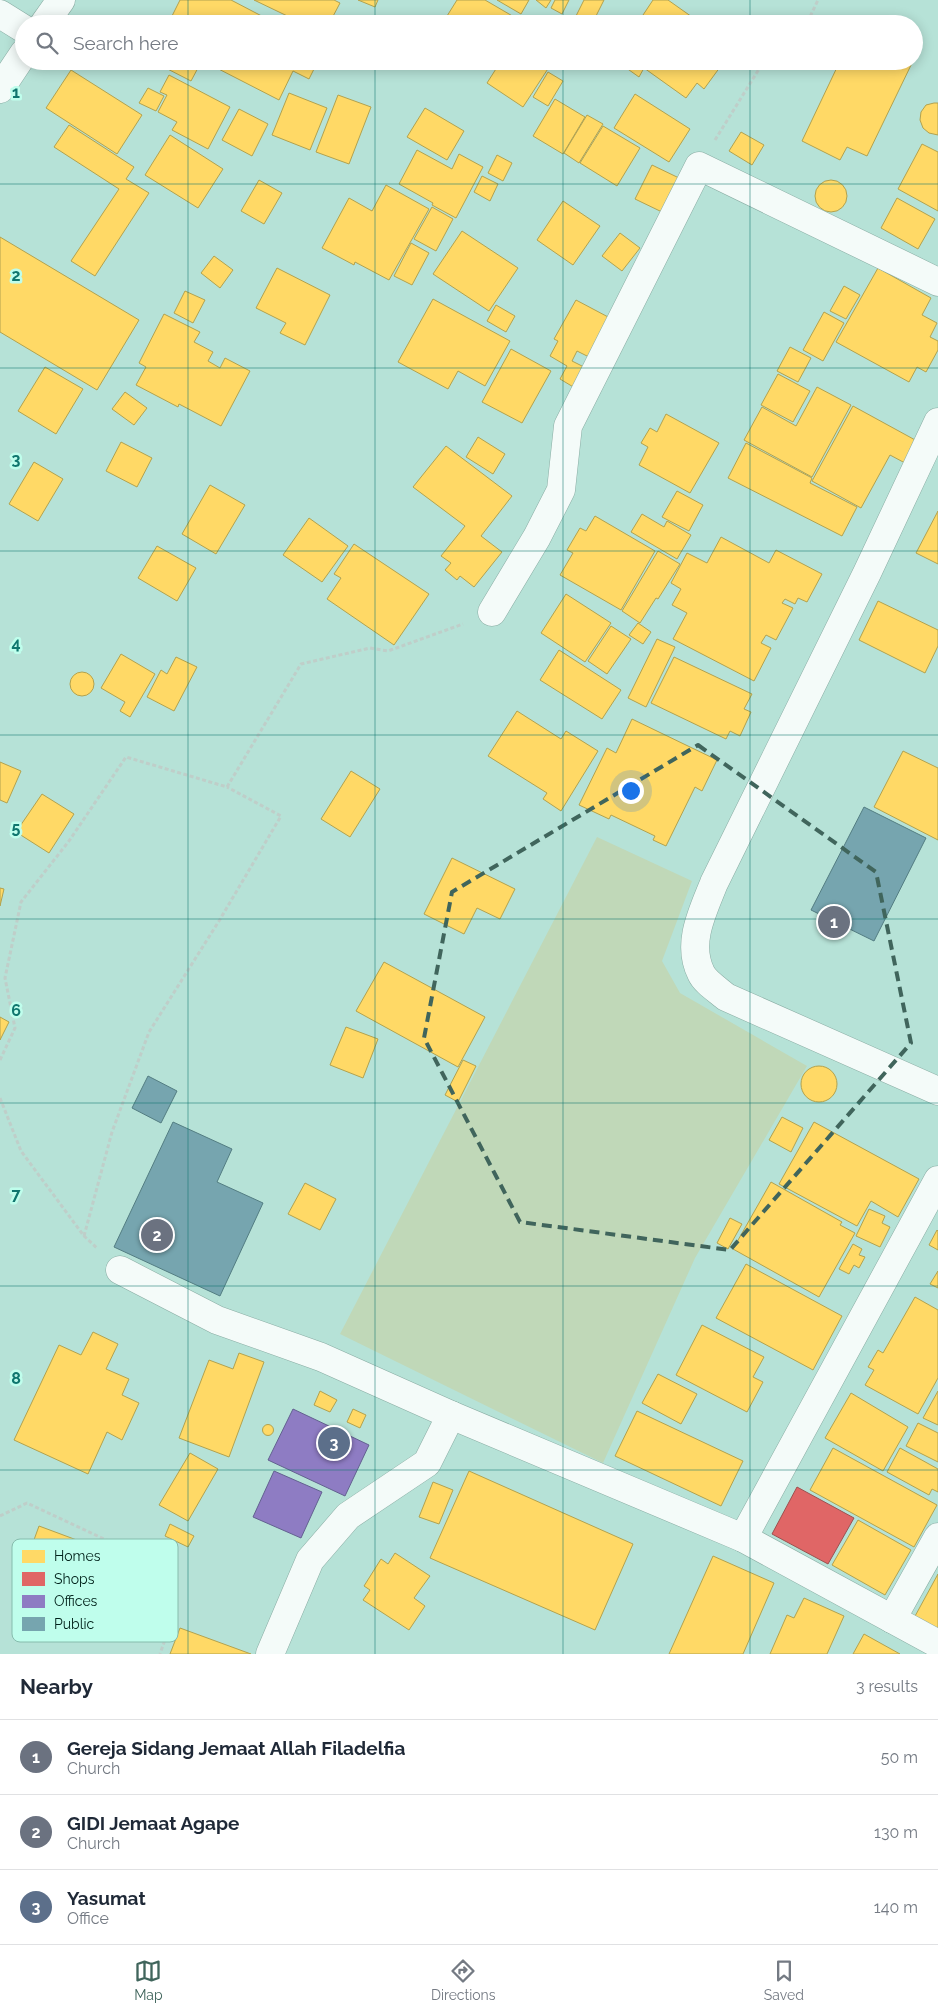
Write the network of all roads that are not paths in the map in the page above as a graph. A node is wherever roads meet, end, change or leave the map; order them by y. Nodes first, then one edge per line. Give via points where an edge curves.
1 (61, 0) edge
2 (0, 14) edge
3 (50, 15) edge
4 (15, 23) edge
5 (15, 66) edge
6 (0, 89) edge
7 (938, 282) edge
8 (938, 422) edge
9 (492, 612) road end
10 (938, 1091) edge
11 (938, 1180) edge
12 (120, 1270) road end
13 (451, 1415) junction
14 (938, 1537) edge
15 (743, 1538) junction
16 (892, 1619) junction
17 (938, 1644) edge
18 (270, 1654) edge

1 - 3 street
2 - 4 street
5 - 6 street
7 - 9 street via 699,166 568,426 560,490 537,537
8 - 10 street via 714,883 698,922 694,950 701,974 726,997
11 - 15 street
12 - 13 street via 217,1320 321,1357
13 - 15 street
13 - 18 street via 427,1463 348,1516 310,1560
14 - 16 street
15 - 16 street
16 - 17 street

